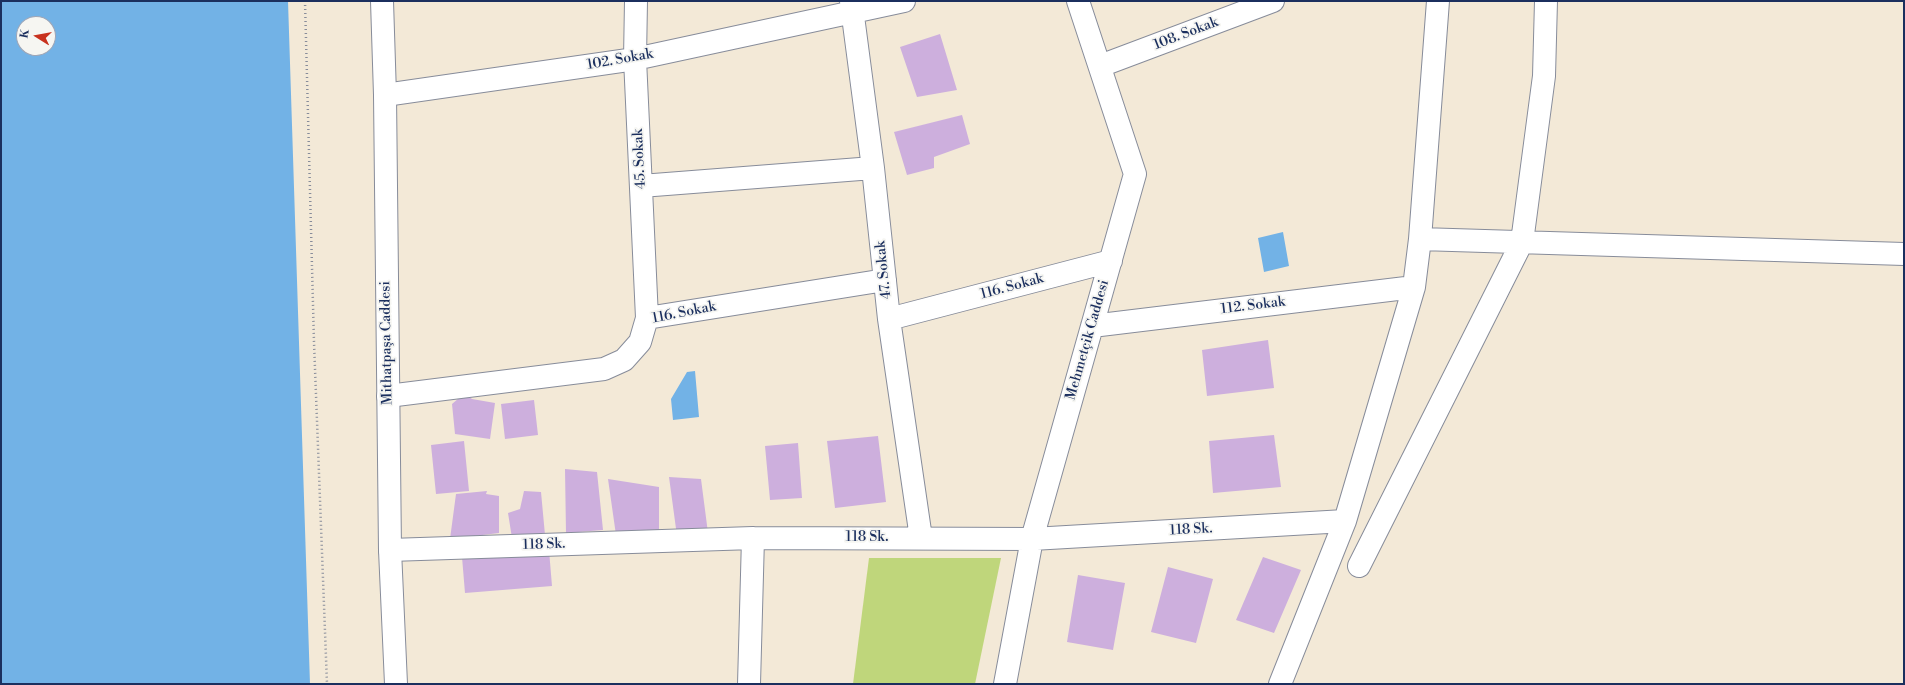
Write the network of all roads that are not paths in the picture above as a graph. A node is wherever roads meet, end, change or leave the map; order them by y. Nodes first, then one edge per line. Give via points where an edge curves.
1 (382, 1) edge
2 (636, 1) edge
3 (904, 1) edge
4 (1078, 1) edge
5 (1273, 1) edge
6 (1438, 1) edge
7 (1546, 1) edge
8 (852, 7) edge
9 (635, 59) junction
10 (1100, 66) junction
11 (385, 95) junction
12 (873, 168) junction
13 (641, 186) junction
14 (1420, 239) junction
15 (1522, 242) junction
16 (1904, 254) edge
17 (1111, 261) junction
18 (885, 280) junction
19 (1414, 287) junction
20 (647, 318) junction
21 (889, 319) junction
22 (1092, 326) junction
23 (388, 396) junction
24 (1345, 521) junction
25 (753, 538) junction
26 (921, 538) junction
27 (1032, 539) junction
28 (390, 550) junction
29 (1358, 566) dead end
30 (396, 684) edge
31 (749, 684) edge
32 (1005, 684) edge
33 (1280, 684) edge

1 - 11 street, Mithatpaşa Caddesi
2 - 9 street, 45. Sokak
3 - 8 street, 102. Sokak
4 - 10 street, Mehmetçik Caddesi
5 - 10 street, 108. Sokak
6 - 14 street
7 - 15 street via 1544,76
8 - 9 street, 102. Sokak via 806,21
8 - 12 street, 47. Sokak
9 - 11 street, 102. Sokak
9 - 13 street, 45. Sokak
10 - 17 street, Mehmetçik Caddesi via 1135,174
11 - 23 street, Mithatpaşa Caddesi
12 - 13 street
12 - 18 street, 47. Sokak
13 - 20 street, 45. Sokak
14 - 15 street
14 - 19 street
15 - 16 street
15 - 29 street
17 - 21 street, 116. Sokak
17 - 22 street, Mehmetçik Caddesi
18 - 20 street, 116. Sokak
18 - 21 street, 47. Sokak
19 - 22 street, 112. Sokak
19 - 24 street
20 - 23 street, 116. Sokak via 640,342 624,360 604,369
21 - 26 street, 47. Sokak
22 - 27 street, Mehmetçik Caddesi
23 - 28 street, Mithatpaşa Caddesi
24 - 27 street, 118 Sk.
24 - 33 street
25 - 26 street, 118 Sk.
25 - 28 street, 118 Sk.
25 - 31 street
26 - 27 street, 118 Sk.
27 - 32 street, Mehmetçik Caddesi
28 - 30 street, Mithatpaşa Caddesi

